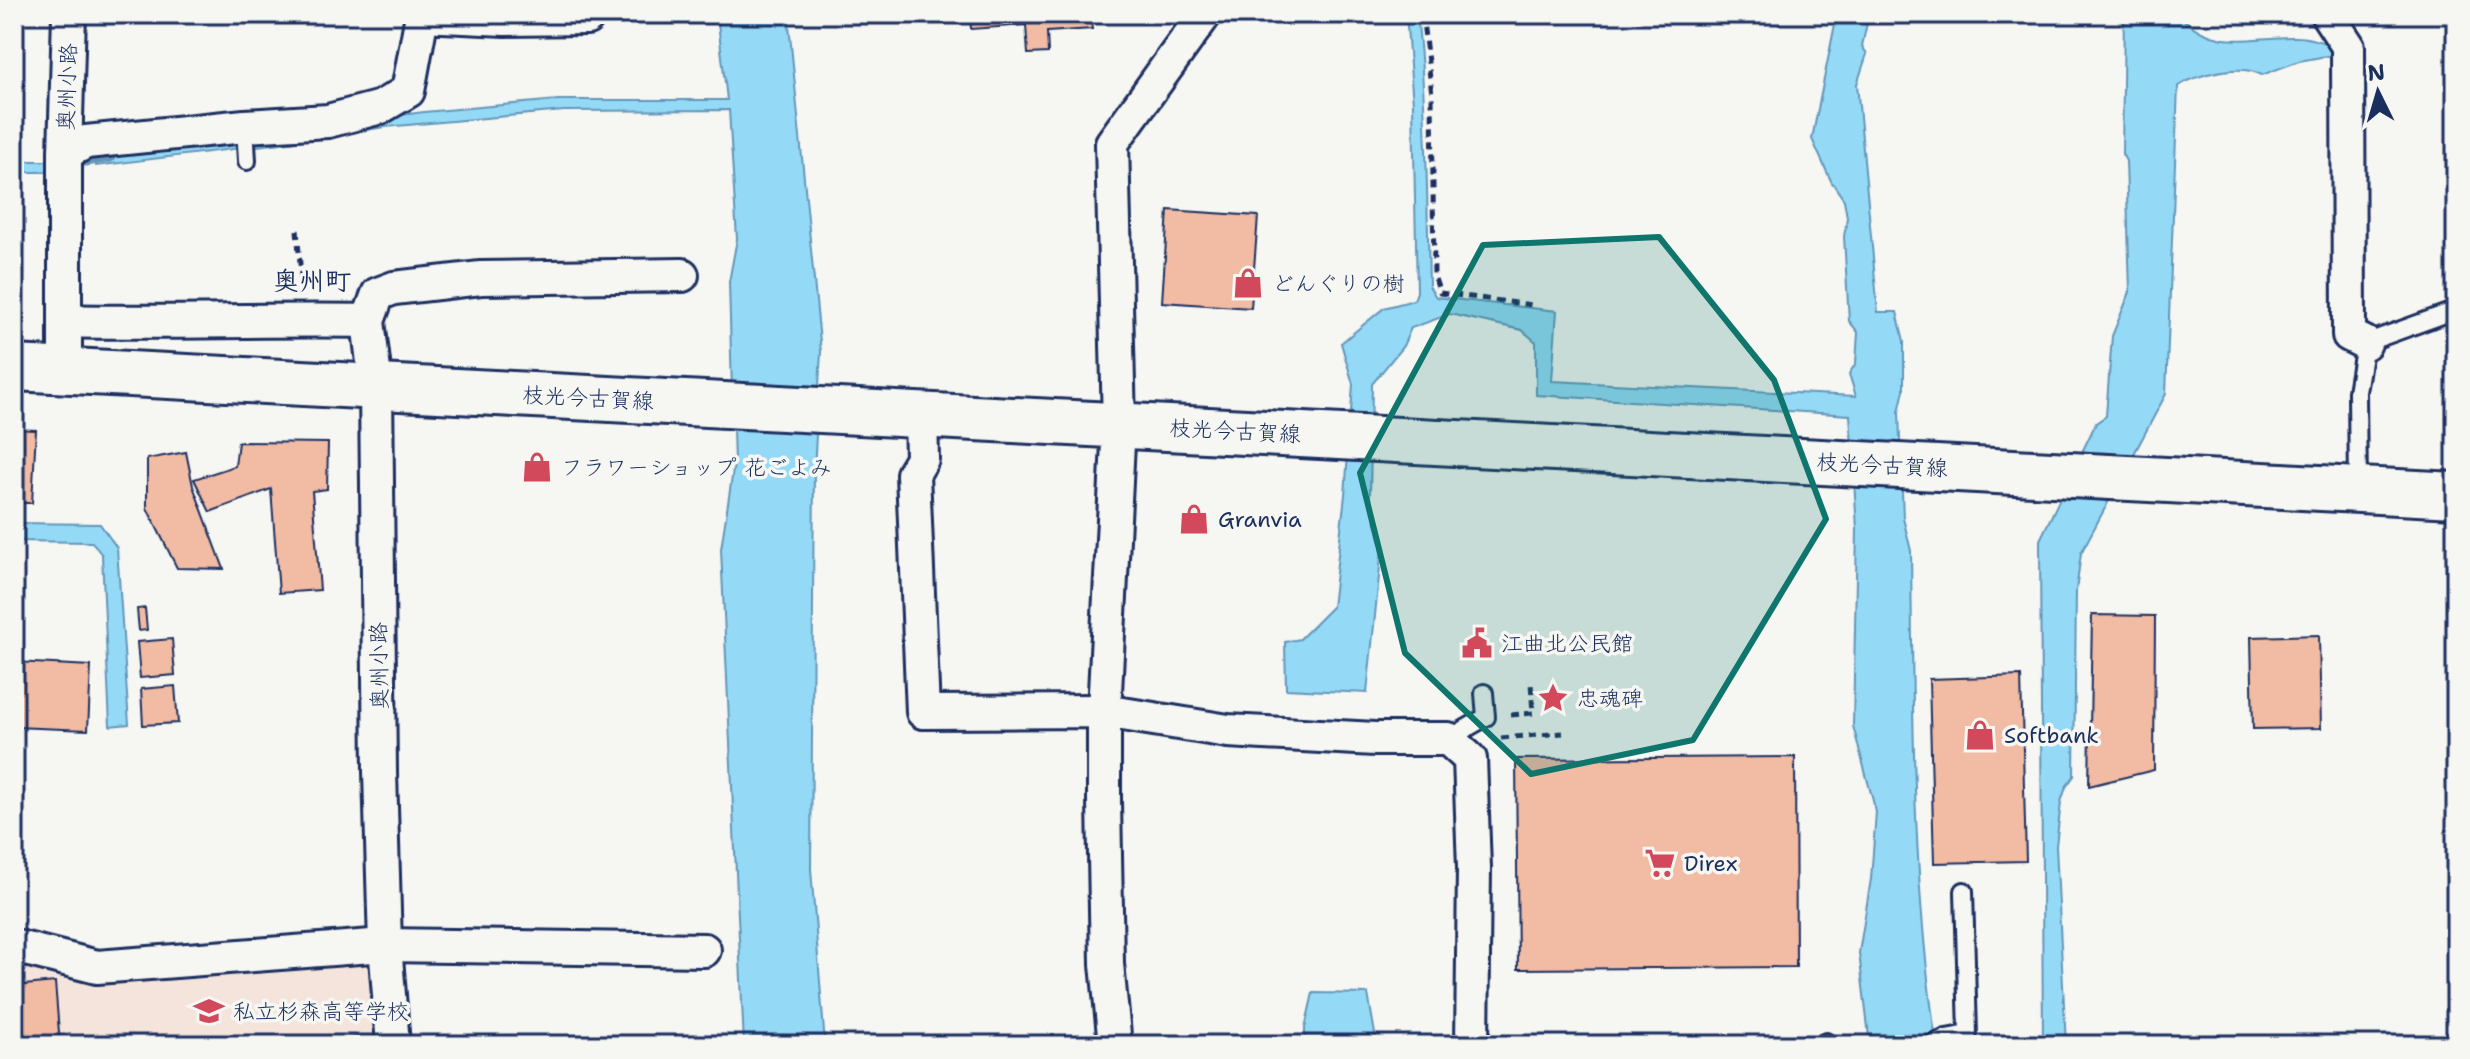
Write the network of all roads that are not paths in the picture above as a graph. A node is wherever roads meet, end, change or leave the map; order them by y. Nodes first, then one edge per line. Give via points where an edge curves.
1 (69, 14) edge
2 (587, 14) edge
3 (1205, 14) edge
4 (2327, 14) edge
5 (65, 162) junction
6 (682, 275) dead end
7 (2456, 310) edge
8 (65, 321) junction
9 (368, 321) junction
10 (2365, 343) junction
11 (14, 368) edge
12 (65, 371) junction
13 (376, 387) junction
14 (921, 414) junction
15 (1119, 424) junction
16 (2358, 490) junction
17 (2456, 495) edge
18 (1484, 693) dead end
19 (1104, 711) junction
20 (1456, 746) junction
21 (1964, 891) dead end
22 (385, 945) junction
23 (14, 946) edge
24 (704, 950) dead end
25 (393, 1045) edge
26 (1115, 1045) edge
27 (1472, 1045) edge
28 (1931, 1045) edge

1 - 5 street, 奥州小路
2 - 5 street via 505,19 422,15 408,91 381,107 246,144 86,142
3 - 15 street via 1112,143
4 - 10 street via 2348,46 2349,335
5 - 8 street, 奥州小路
6 - 9 street via 481,278 394,288 378,294
7 - 10 lane
8 - 9 street
8 - 12 street, 奥州小路
9 - 13 street, 奥州小路
10 - 16 lane via 2357,392
11 - 12 main road, 枝光今古賀線
12 - 13 main road, 枝光今古賀線
13 - 14 main road, 枝光今古賀線
13 - 22 street, 奥州小路
14 - 15 main road, 枝光今古賀線
14 - 19 street via 922,459 913,474 923,712
15 - 16 main road, 枝光今古賀線
15 - 19 street
16 - 17 main road, 枝光今古賀線
18 - 20 lane via 1486,717
19 - 20 street via 1228,731
19 - 26 street via 1107,964
20 - 27 street via 1470,759
21 - 28 lane via 1968,1034
22 - 23 street via 97,967
22 - 24 street
22 - 25 street, 奥州小路

